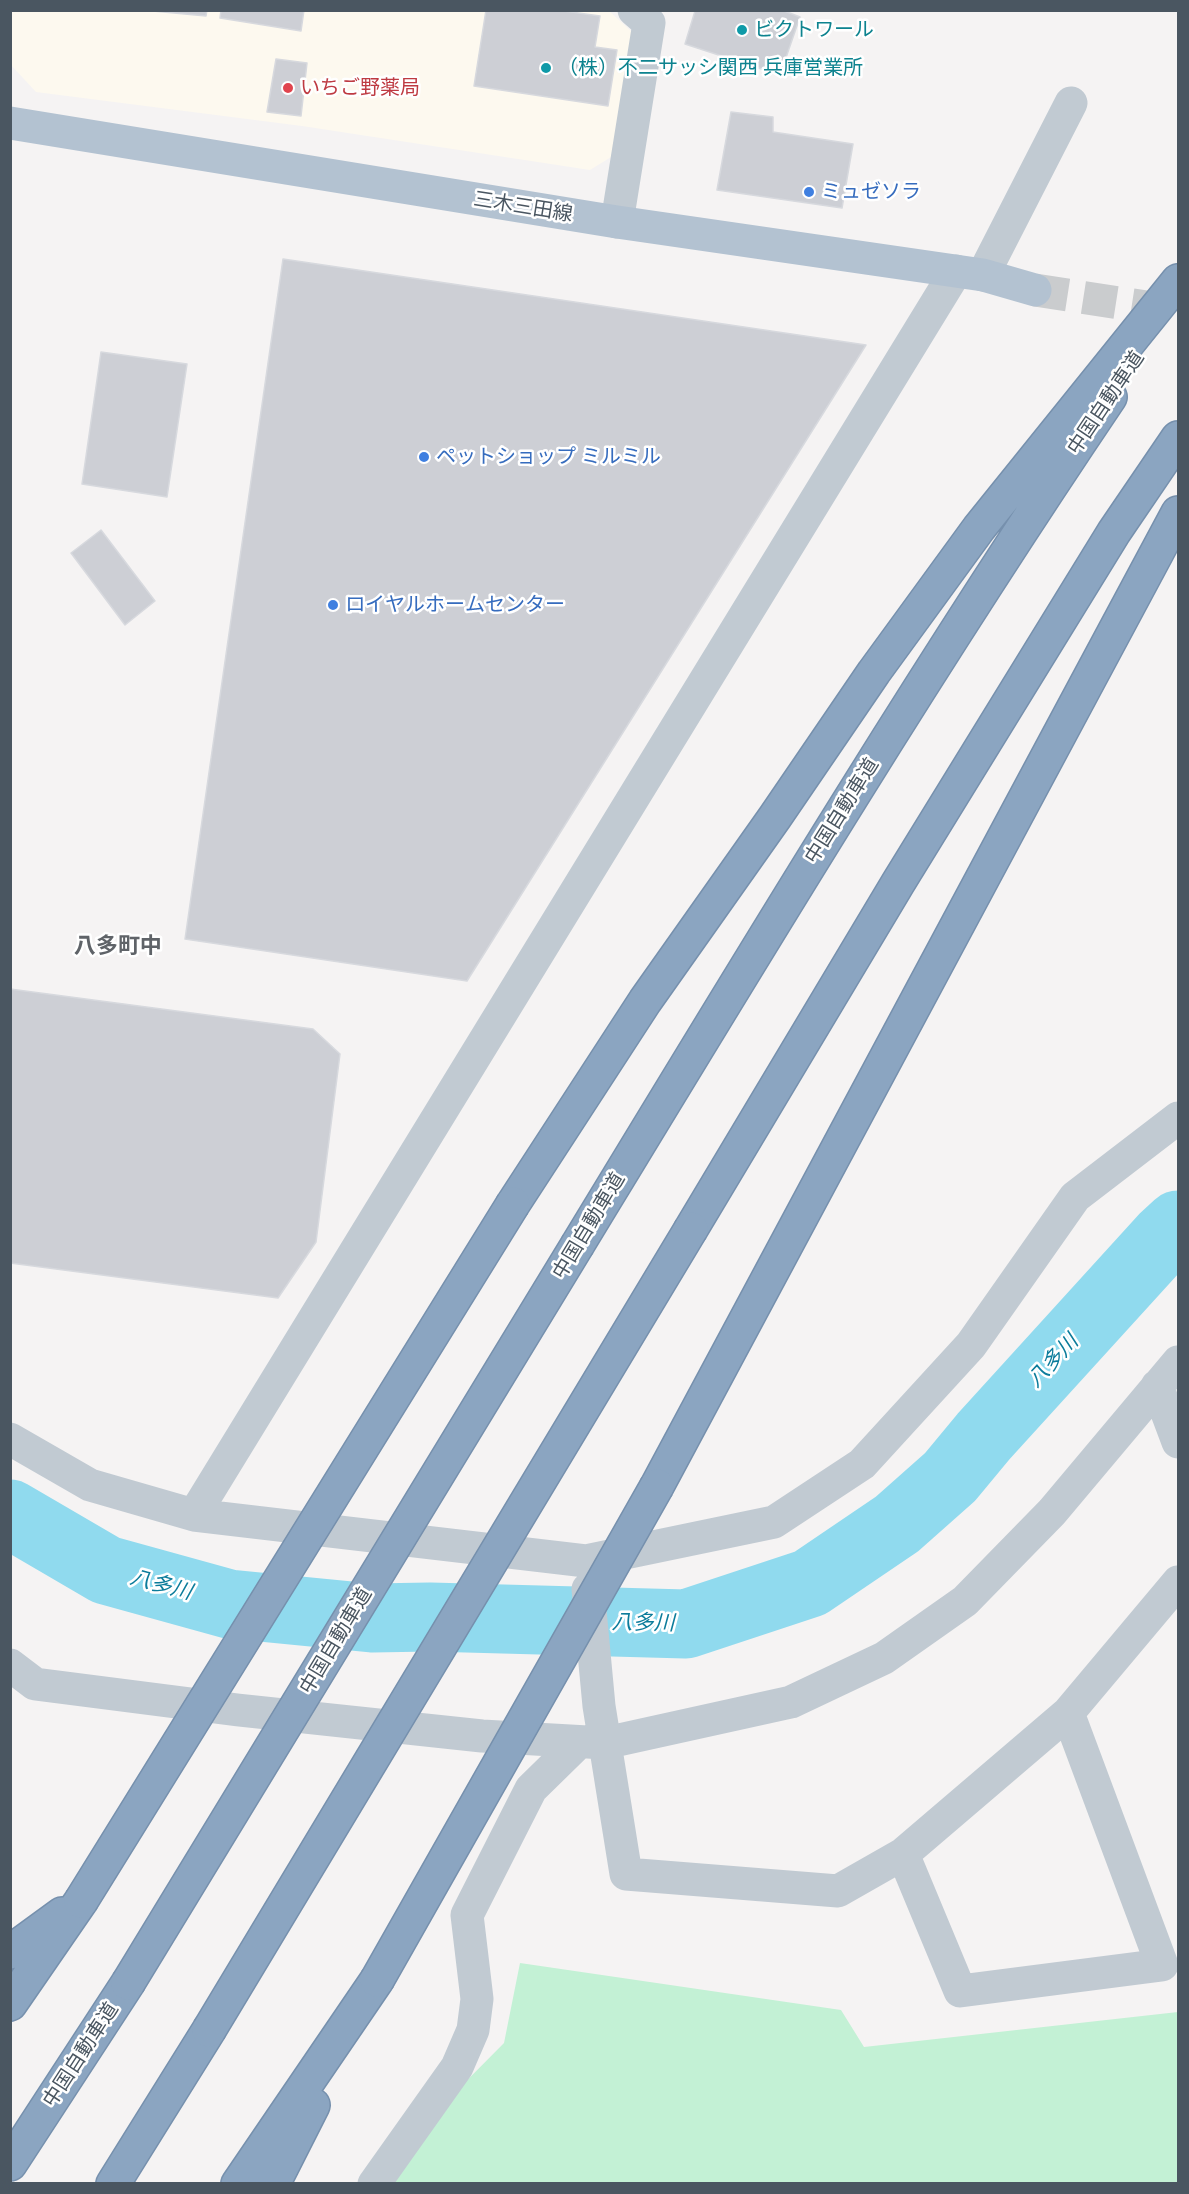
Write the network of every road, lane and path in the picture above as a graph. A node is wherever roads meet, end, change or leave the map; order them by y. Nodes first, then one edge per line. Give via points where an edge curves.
1 (634, 10) edge
2 (1071, 103) dead end
3 (10, 123) edge
4 (617, 222) junction
5 (969, 273) junction
6 (1179, 281) edge
7 (1035, 290) tunnel mouth
8 (1179, 295) edge
9 (1179, 438) edge
10 (1179, 513) edge
11 (1179, 1118) edge
12 (1179, 1362) edge
13 (1157, 1386) junction
14 (10, 1439) edge
15 (1179, 1442) edge
16 (194, 1515) junction
17 (586, 1561) junction
18 (1179, 1582) edge
19 (10, 1665) edge
20 (1068, 1713) junction
21 (592, 1742) junction
22 (903, 1854) junction
23 (81, 1901) junction
24 (10, 1952) edge
25 (377, 1980) junction
26 (10, 2004) edge
27 (10, 2164) edge
28 (113, 2184) edge
29 (238, 2184) edge
30 (273, 2184) edge
31 (374, 2184) edge

1 - 4 street via 648,23
2 - 5 street
3 - 4 main road, 三木三田線
4 - 5 main road, 三木三田線
5 - 7 main road, 三木三田線
5 - 16 street
6 - 23 highway, bridge via 979,528 873,672 645,1001 513,1204
8 - 27 highway, 中国自動車道, bridge via 1025,523 835,820 128,1983
9 - 28 highway, bridge via 1114,532 892,894
10 - 25 highway, bridge via 657,1486
11 - 17 street via 1075,1197 971,1345 862,1464 774,1522
12 - 13 street
13 - 15 street
13 - 21 street via 1052,1512 965,1601 884,1658 791,1702
14 - 16 street via 90,1485
16 - 17 street
17 - 21 street, bridge via 599,1706
18 - 20 street
19 - 21 street via 35,1684 482,1736
20 - 22 street
20 - 22 street via 1162,1965 960,1990
21 - 22 street via 626,1874 838,1891
21 - 31 street via 531,1789 467,1915 477,1999 473,2030 457,2067
23 - 24 highway
23 - 26 highway
25 - 29 highway
25 - 30 highway

